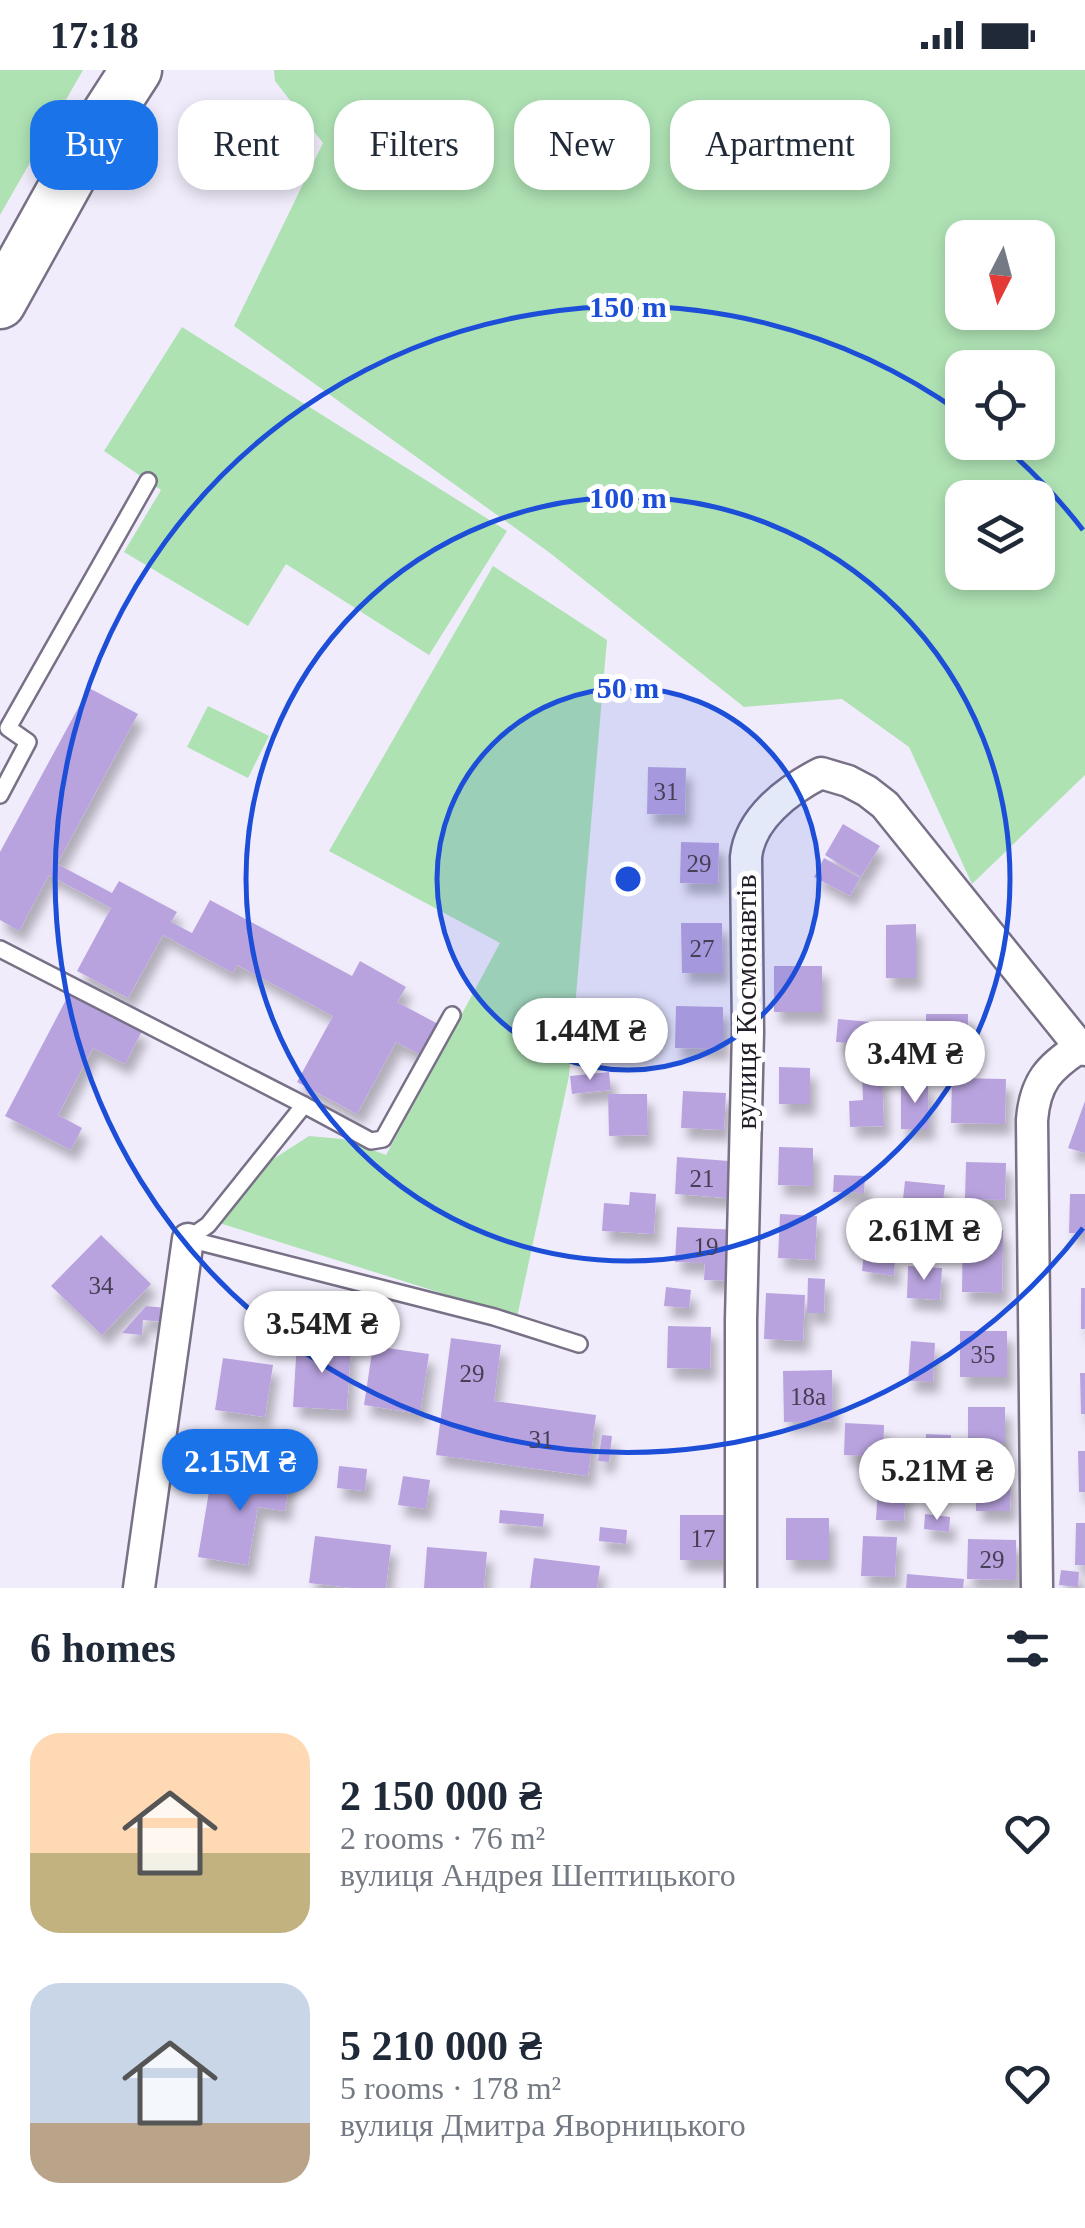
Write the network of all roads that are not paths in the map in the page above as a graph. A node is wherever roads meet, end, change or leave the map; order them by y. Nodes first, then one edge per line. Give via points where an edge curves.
1 (136, 70) edge
2 (0, 304) edge
3 (148, 481) dead end
4 (0, 795) edge
5 (0, 950) edge
6 (452, 1014) dead end
7 (1083, 1049) edge
8 (304, 1105) junction
9 (188, 1239) junction
10 (579, 1344) dead end
11 (140, 1588) edge
12 (741, 1588) edge
13 (1037, 1588) edge

1 - 2 highway
3 - 4 lane via 8,728 28,742
5 - 8 lane
6 - 8 lane via 383,1139 371,1141
7 - 12 street, вулиця Космонавтів via 867,791 821,773 786,794 752,833 746,858
7 - 13 street via 1058,1062 1033,1102
8 - 9 lane via 208,1225
9 - 10 lane
9 - 11 street

